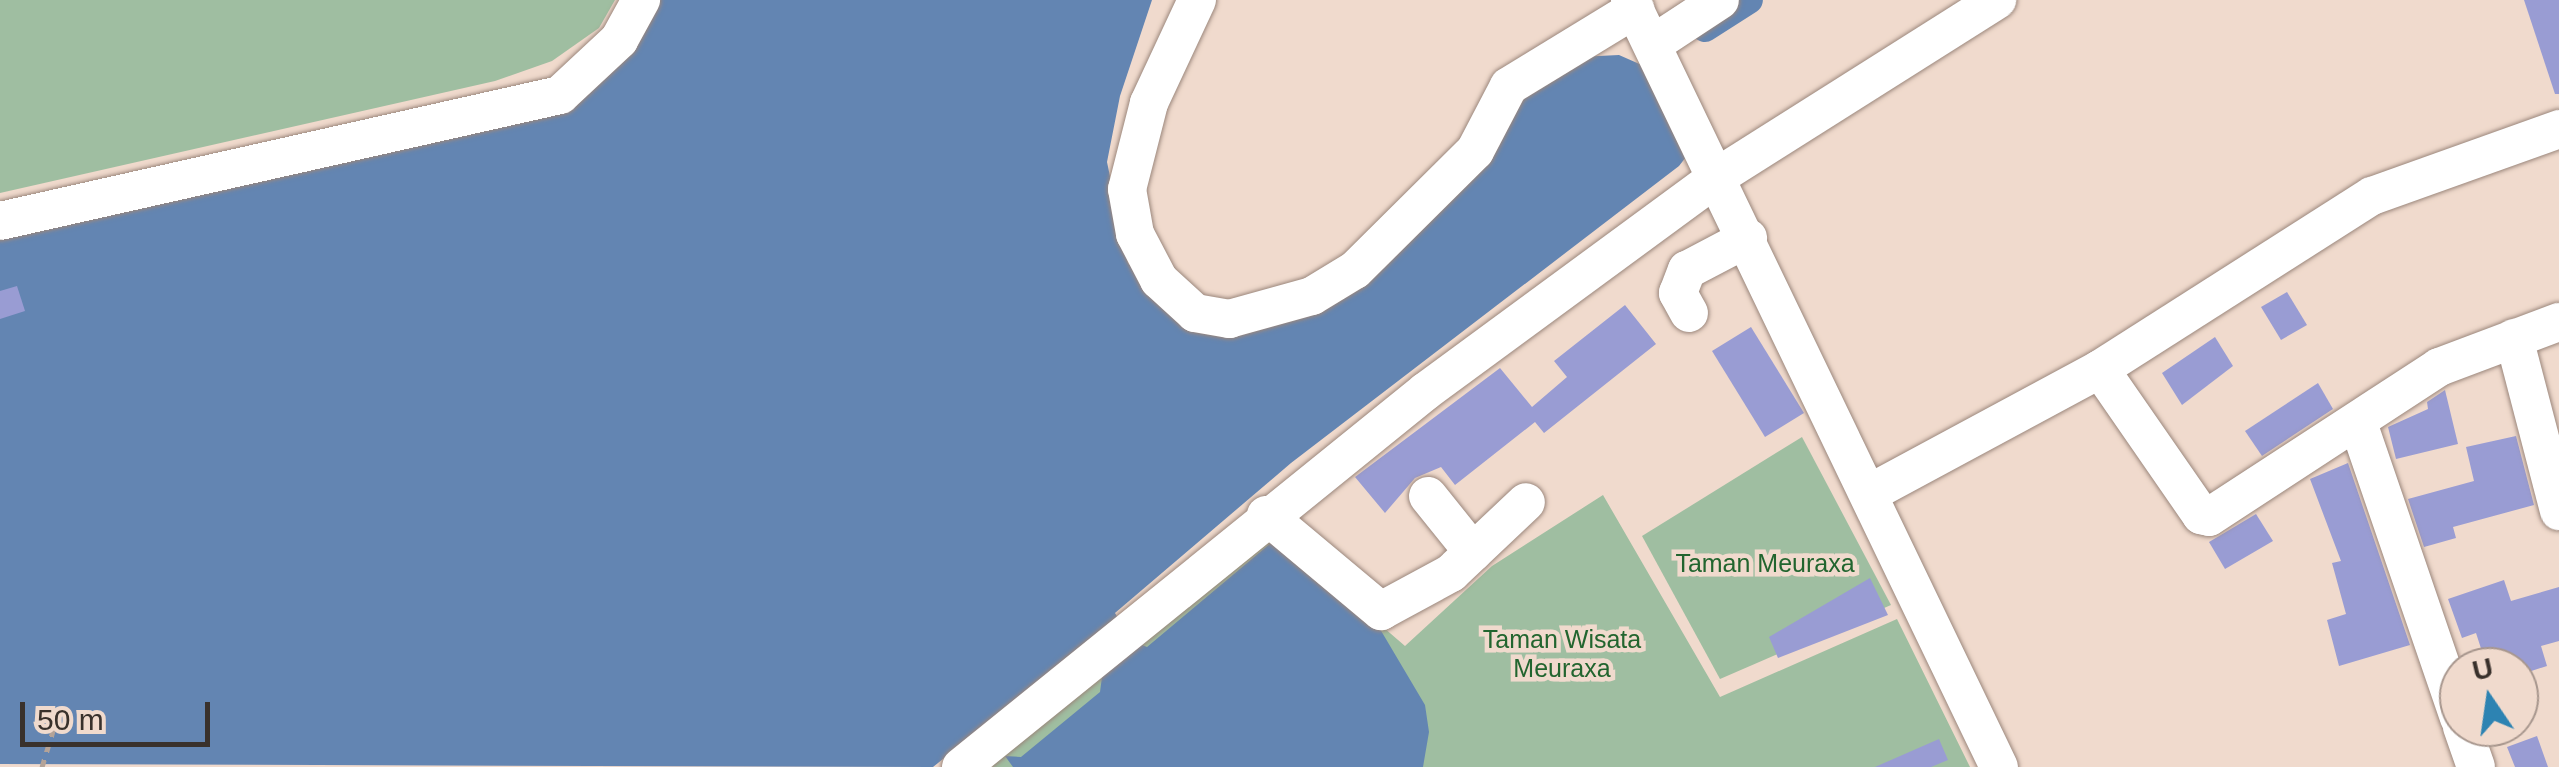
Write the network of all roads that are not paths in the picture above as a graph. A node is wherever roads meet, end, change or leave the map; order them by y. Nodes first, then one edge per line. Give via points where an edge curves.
1 (641, 0) edge
2 (1196, 0) edge
3 (1720, 0) edge
4 (1997, 0) edge
5 (1633, 5) edge
6 (1656, 50) junction
7 (2559, 129) edge
8 (1716, 170) junction
9 (0, 221) edge
10 (1748, 238) junction
11 (1690, 313) dead end
12 (2559, 322) edge
13 (2514, 338) junction
14 (2100, 369) junction
15 (2358, 424) junction
16 (1870, 493) junction
17 (1428, 496) dead end
18 (1526, 502) dead end
19 (2559, 511) edge
20 (1266, 515) junction
21 (1474, 552) junction
22 (2439, 660) edge
23 (961, 767) edge
24 (1998, 767) edge

1 - 9 street via 618,40 560,95
2 - 5 street via 1148,103 1127,188 1135,234 1160,280 1195,313 1229,319 1312,296 1355,270 1474,151 1509,86
3 - 6 street
4 - 8 street
5 - 6 street
6 - 8 street
7 - 14 street via 2372,196
8 - 10 street
8 - 20 street
10 - 11 street via 1687,270 1678,293
10 - 16 street
12 - 13 street
13 - 15 street via 2439,367
13 - 19 street
14 - 15 street via 2209,518
14 - 16 street
15 - 22 street
16 - 24 street
17 - 21 street
18 - 21 street
20 - 21 street via 1381,611 1451,574
20 - 23 street

